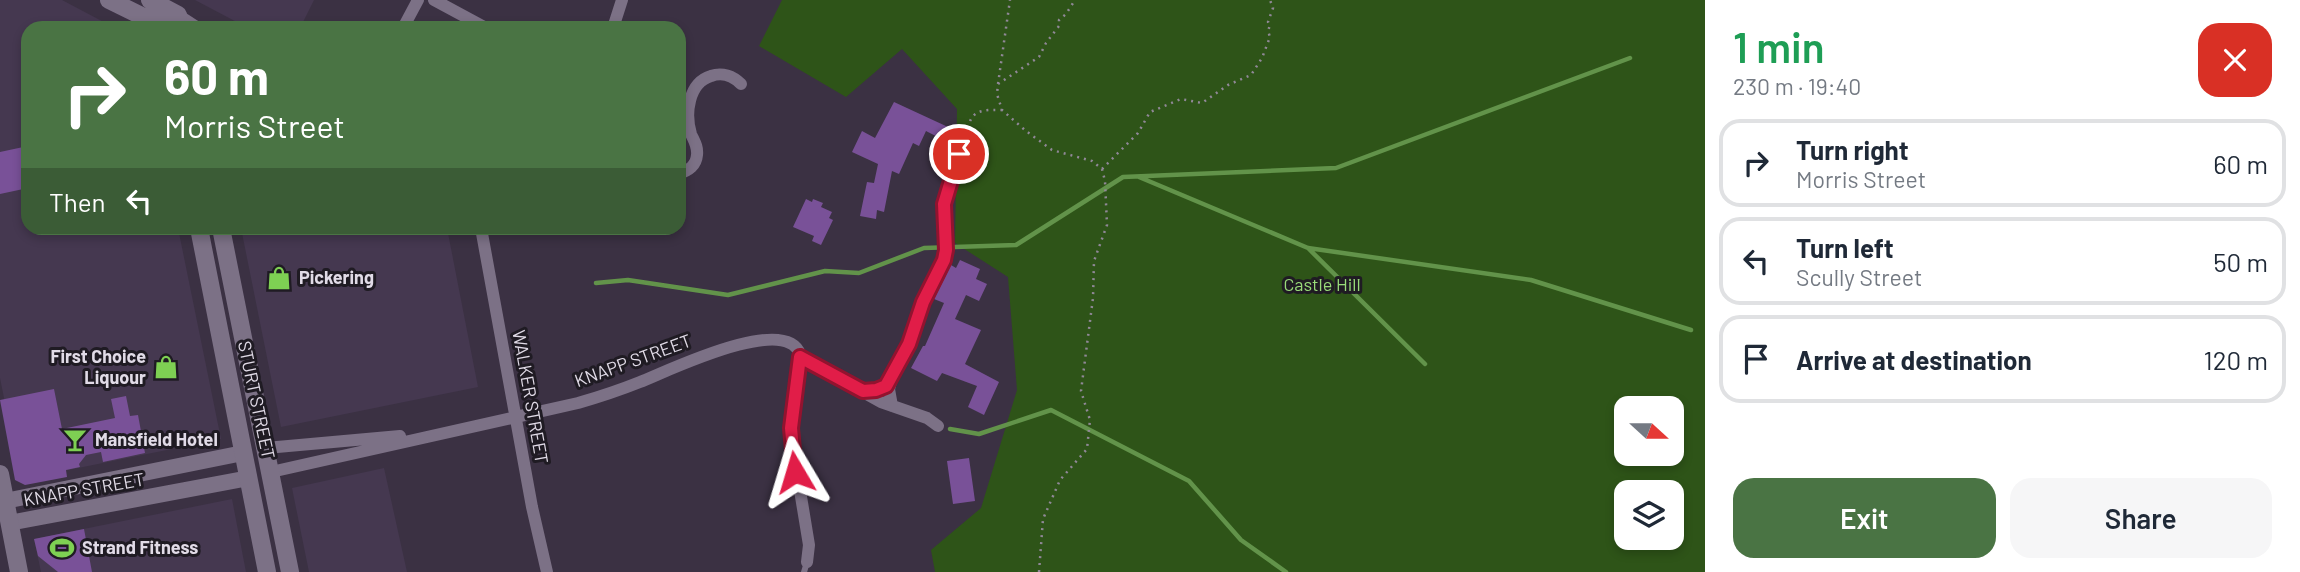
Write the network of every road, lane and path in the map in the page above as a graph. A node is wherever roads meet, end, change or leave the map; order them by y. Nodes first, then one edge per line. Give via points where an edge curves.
1 (109, 0) edge
2 (418, 0) edge
3 (434, 0) edge
4 (622, 0) edge
5 (1010, 0) edge
6 (1075, 0) edge
7 (1270, 0) edge
8 (152, 1) edge
9 (170, 21) edge
10 (407, 21) edge
11 (473, 21) edge
12 (615, 21) edge
13 (741, 84) dead end
14 (998, 84) junction
15 (1002, 110) junction
16 (959, 154) joint
17 (1102, 169) junction
18 (686, 170) edge
19 (200, 235) edge
20 (222, 235) edge
21 (482, 235) edge
22 (800, 357) junction
23 (892, 378) junction
24 (863, 391) junction
25 (892, 406) junction
26 (516, 416) junction
27 (938, 426) dead end
28 (429, 435) junction
29 (311, 443) junction
30 (266, 448) junction
31 (243, 453) junction
32 (316, 461) junction
33 (201, 462) junction
34 (271, 472) junction
35 (0, 474) edge
36 (249, 478) junction
37 (205, 487) junction
38 (3, 502) edge
39 (5, 524) edge
40 (806, 567) edge
41 (19, 572) edge
42 (267, 572) edge
43 (290, 572) edge
44 (547, 572) edge
45 (1039, 572) edge

1 - 9 main road
2 - 10 street
3 - 11 street
4 - 12 street
5 - 14 path
6 - 14 path via 1039,57
7 - 17 path via 1270,37 1251,75 1202,103 1181,99 1150,112 1138,133
8 - 9 main road
13 - 18 street via 718,74 695,87 689,116 697,156
14 - 15 path
15 - 16 path via 983,109 971,117
15 - 17 path via 1052,150
16 - 23 street via 944,204 945,253
17 - 45 path via 1107,225 1094,261 1081,391 1090,420 1087,449 1060,480 1043,519
19 - 31 main road, STURT STREET
20 - 30 main road, STURT STREET
21 - 26 street, WALKER STREET
22 - 24 street
22 - 26 street, KNAPP STREET via 790,344 748,343 679,364 598,397
22 - 40 street via 791,436 809,545
23 - 24 street via 882,389
23 - 25 street
24 - 25 street
25 - 27 street
26 - 28 street, KNAPP STREET
26 - 44 street, WALKER STREET
28 - 29 street, KNAPP STREET
28 - 32 street, KNAPP STREET
29 - 30 street, KNAPP STREET
29 - 32 street
30 - 31 main road
30 - 34 main road, STURT STREET
31 - 33 street, KNAPP STREET
31 - 36 main road, STURT STREET
32 - 34 street, KNAPP STREET
33 - 37 street
33 - 38 street, KNAPP STREET
34 - 36 main road
34 - 43 main road, STURT STREET
35 - 38 main road
36 - 37 street, KNAPP STREET
36 - 42 main road, STURT STREET
37 - 39 street, KNAPP STREET
38 - 39 main road
39 - 41 main road

